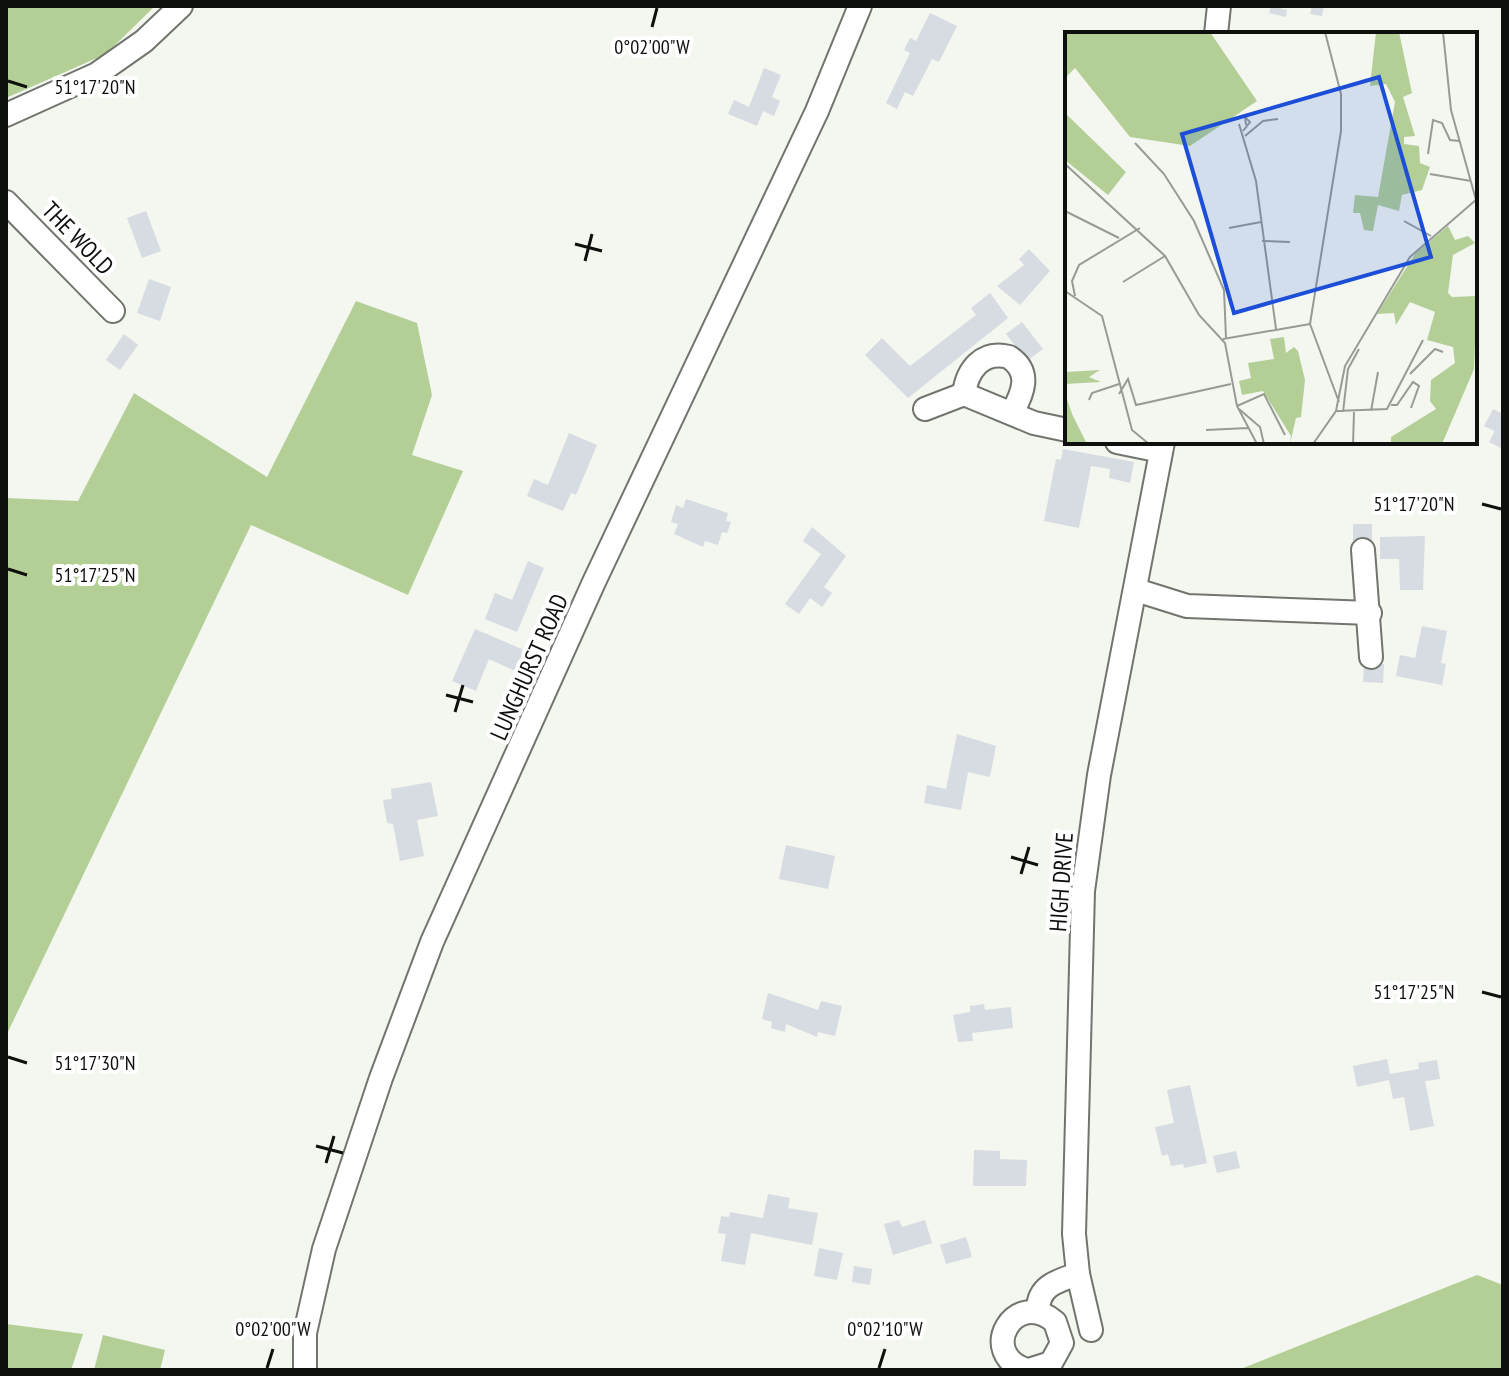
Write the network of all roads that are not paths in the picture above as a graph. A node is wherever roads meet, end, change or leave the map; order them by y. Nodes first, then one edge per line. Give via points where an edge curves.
1 (181, 6) edge
2 (860, 6) edge
3 (1219, 6) edge
4 (1216, 32) edge
5 (6, 115) edge
6 (6, 202) edge
7 (113, 311) dead end
8 (964, 394) junction
9 (925, 409) dead end
10 (1012, 413) junction
11 (1065, 429) edge
12 (1135, 444) edge
13 (1162, 447) edge
14 (1363, 550) dead end
15 (1136, 590) junction
16 (1370, 613) junction
17 (1371, 657) dead end
18 (1078, 1274) junction
19 (1038, 1312) junction
20 (1091, 1330) dead end
21 (305, 1370) edge
22 (1028, 1370) edge

1 - 5 street via 97,74
2 - 21 street, LUNGHURST ROAD via 817,111 594,582 432,942 324,1249 305,1333
3 - 4 street
6 - 7 street, THE WOLD
8 - 9 street
8 - 10 street
8 - 10 street via 966,380 981,360 989,355 1009,357 1024,376
10 - 11 street
12 - 13 street
13 - 15 street, HIGH DRIVE
14 - 16 street
15 - 16 street via 1187,606
15 - 18 street, HIGH DRIVE via 1096,789 1083,891 1073,1203
16 - 17 street
18 - 19 street via 1046,1287 1037,1300
18 - 20 street, HIGH DRIVE
19 - 22 street via 1055,1322 1062,1343 1051,1363
19 - 22 street via 1013,1318 1003,1333 1005,1353

